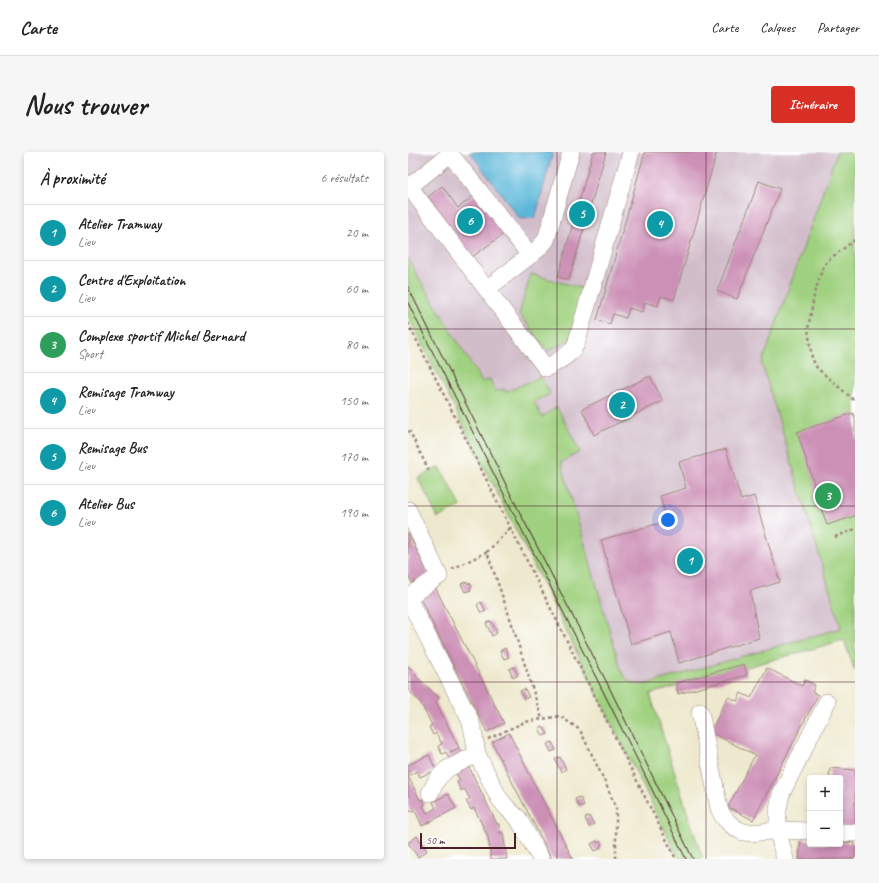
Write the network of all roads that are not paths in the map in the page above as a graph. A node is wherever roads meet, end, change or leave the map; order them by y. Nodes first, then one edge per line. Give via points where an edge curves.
1 (571, 152) edge
2 (631, 152) edge
3 (409, 186) edge
4 (530, 255) junction
5 (487, 289) junction
6 (408, 510) edge
7 (408, 598) edge
8 (827, 702) dead end
9 (700, 712) dead end
10 (476, 746) junction
11 (430, 793) dead end
12 (778, 830) junction
13 (807, 831) edge
14 (843, 832) edge
15 (855, 833) edge
16 (541, 859) edge
17 (785, 859) edge

1 - 4 street via 546,240
2 - 5 street via 576,344 567,356 546,368
3 - 4 street via 450,154
3 - 5 street
4 - 5 street
6 - 7 street via 439,576
7 - 10 street via 470,720
8 - 12 street via 781,794
9 - 12 street via 721,814 743,832
10 - 11 street via 438,778
10 - 16 street via 499,798 518,818
12 - 13 street
12 - 17 street
14 - 15 street

